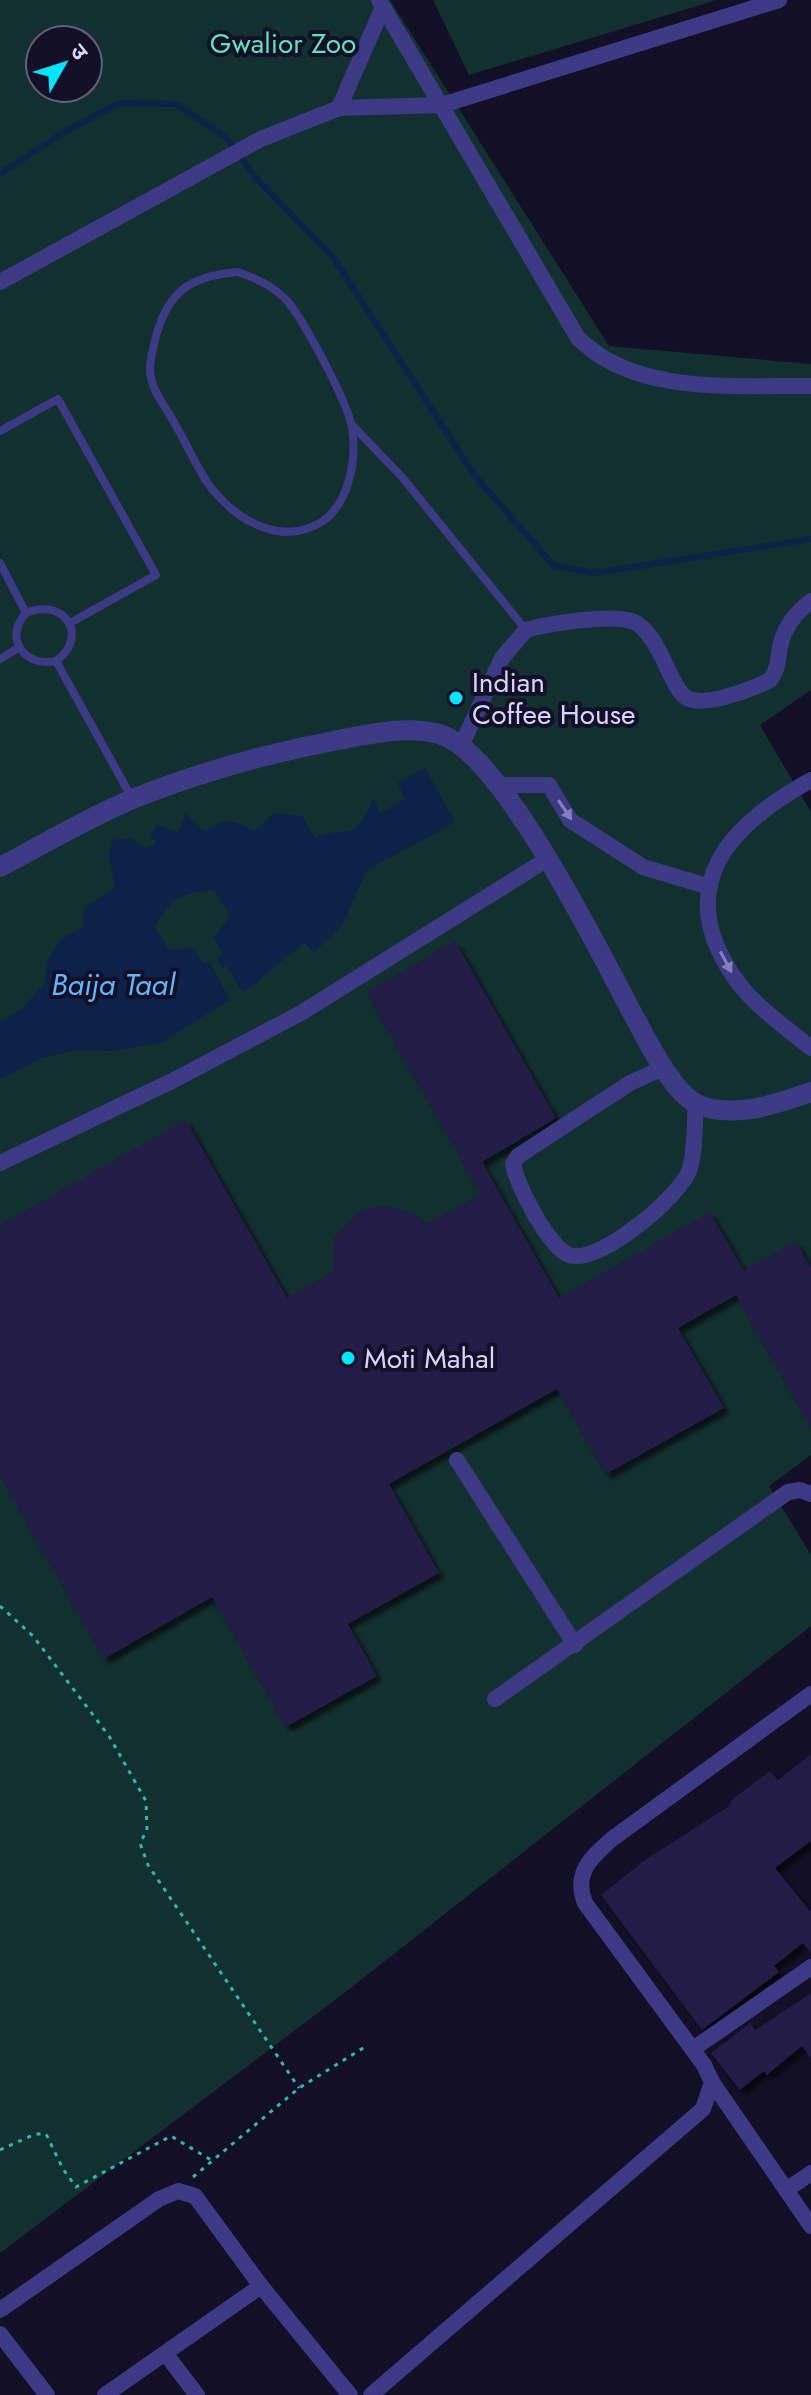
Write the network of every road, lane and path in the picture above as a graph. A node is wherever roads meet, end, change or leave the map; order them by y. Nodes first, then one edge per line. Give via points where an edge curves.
1 (779, 0) edge
2 (381, 4) edge
3 (442, 105) junction
4 (339, 108) junction
5 (0, 282) edge
6 (811, 386) edge
7 (352, 424) junction
8 (0, 431) edge
9 (0, 563) edge
10 (811, 601) edge
11 (26, 613) junction
12 (70, 623) junction
13 (531, 628) junction
14 (18, 648) junction
15 (0, 659) edge
16 (56, 661) junction
17 (462, 744) junction
18 (811, 780) edge
19 (501, 785) junction
20 (133, 799) junction
21 (546, 860) junction
22 (0, 867) edge
23 (710, 887) junction
24 (811, 1048) edge
25 (663, 1068) junction
26 (811, 1092) edge
27 (696, 1104) junction
28 (0, 1163) edge
29 (457, 1460) dead end
30 (811, 1494) edge
31 (0, 1606) edge
32 (575, 1645) junction
33 (811, 1694) edge
34 (495, 1699) dead end
35 (811, 1967) edge
36 (368, 2045) dead end
37 (693, 2049) junction
38 (712, 2082) junction
39 (299, 2088) junction
40 (0, 2150) edge
41 (211, 2160) junction
42 (811, 2173) edge
43 (786, 2190) junction
44 (178, 2191) junction
45 (811, 2226) edge
46 (261, 2286) junction
47 (0, 2310) edge
48 (0, 2334) edge
49 (165, 2353) junction
50 (47, 2395) edge
51 (105, 2395) edge
52 (197, 2395) edge
53 (350, 2395) edge
54 (371, 2395) edge

1 - 3 street
2 - 3 street
2 - 4 street
3 - 4 street
3 - 6 street via 578,338 597,357 633,373 710,385
4 - 5 street via 261,139
7 - 7 lane via 289,303 264,281 238,272 208,275 182,288 162,313 150,357 151,380 211,488 253,524 294,532 328,517 345,495 354,448
7 - 13 lane
8 - 12 lane via 58,399 156,575
9 - 11 lane
10 - 13 street via 788,625 770,680 705,702 683,695 656,645 636,623 624,618
11 - 12 lane via 41,607 60,611
11 - 14 lane via 15,634
12 - 16 lane via 73,639
13 - 17 street via 502,658
14 - 15 lane
14 - 16 lane via 28,659
16 - 20 lane
17 - 19 street
17 - 20 street via 417,730 384,731 205,773
18 - 23 street via 749,820 731,839 716,861
19 - 21 street
19 -> 23 street via 549,785 570,820 643,867
20 - 22 street
21 - 25 street
21 - 28 street via 301,1013
23 -> 24 street via 711,920 734,978
25 - 27 street
25 - 27 street via 518,1156 513,1164 515,1181 553,1241 568,1255 583,1256 654,1214 678,1191 690,1168
26 - 27 street via 726,1111
29 - 32 street
30 - 32 street via 788,1492
31 - 39 path via 33,1636 109,1736 146,1801 147,1830 140,1843 148,1865
32 - 34 street
33 - 37 street via 612,1839 580,1877 585,1903
35 - 37 street
36 - 39 path
37 - 38 street
38 - 43 street
38 - 54 street via 703,2109
39 - 41 path
40 - 41 path via 46,2134 76,2187 171,2136
41 - 44 path
42 - 43 street
43 - 45 street
44 - 46 street via 195,2196
44 - 47 street
46 - 49 street
46 - 53 street
48 - 50 street
49 - 51 street
49 - 52 street

